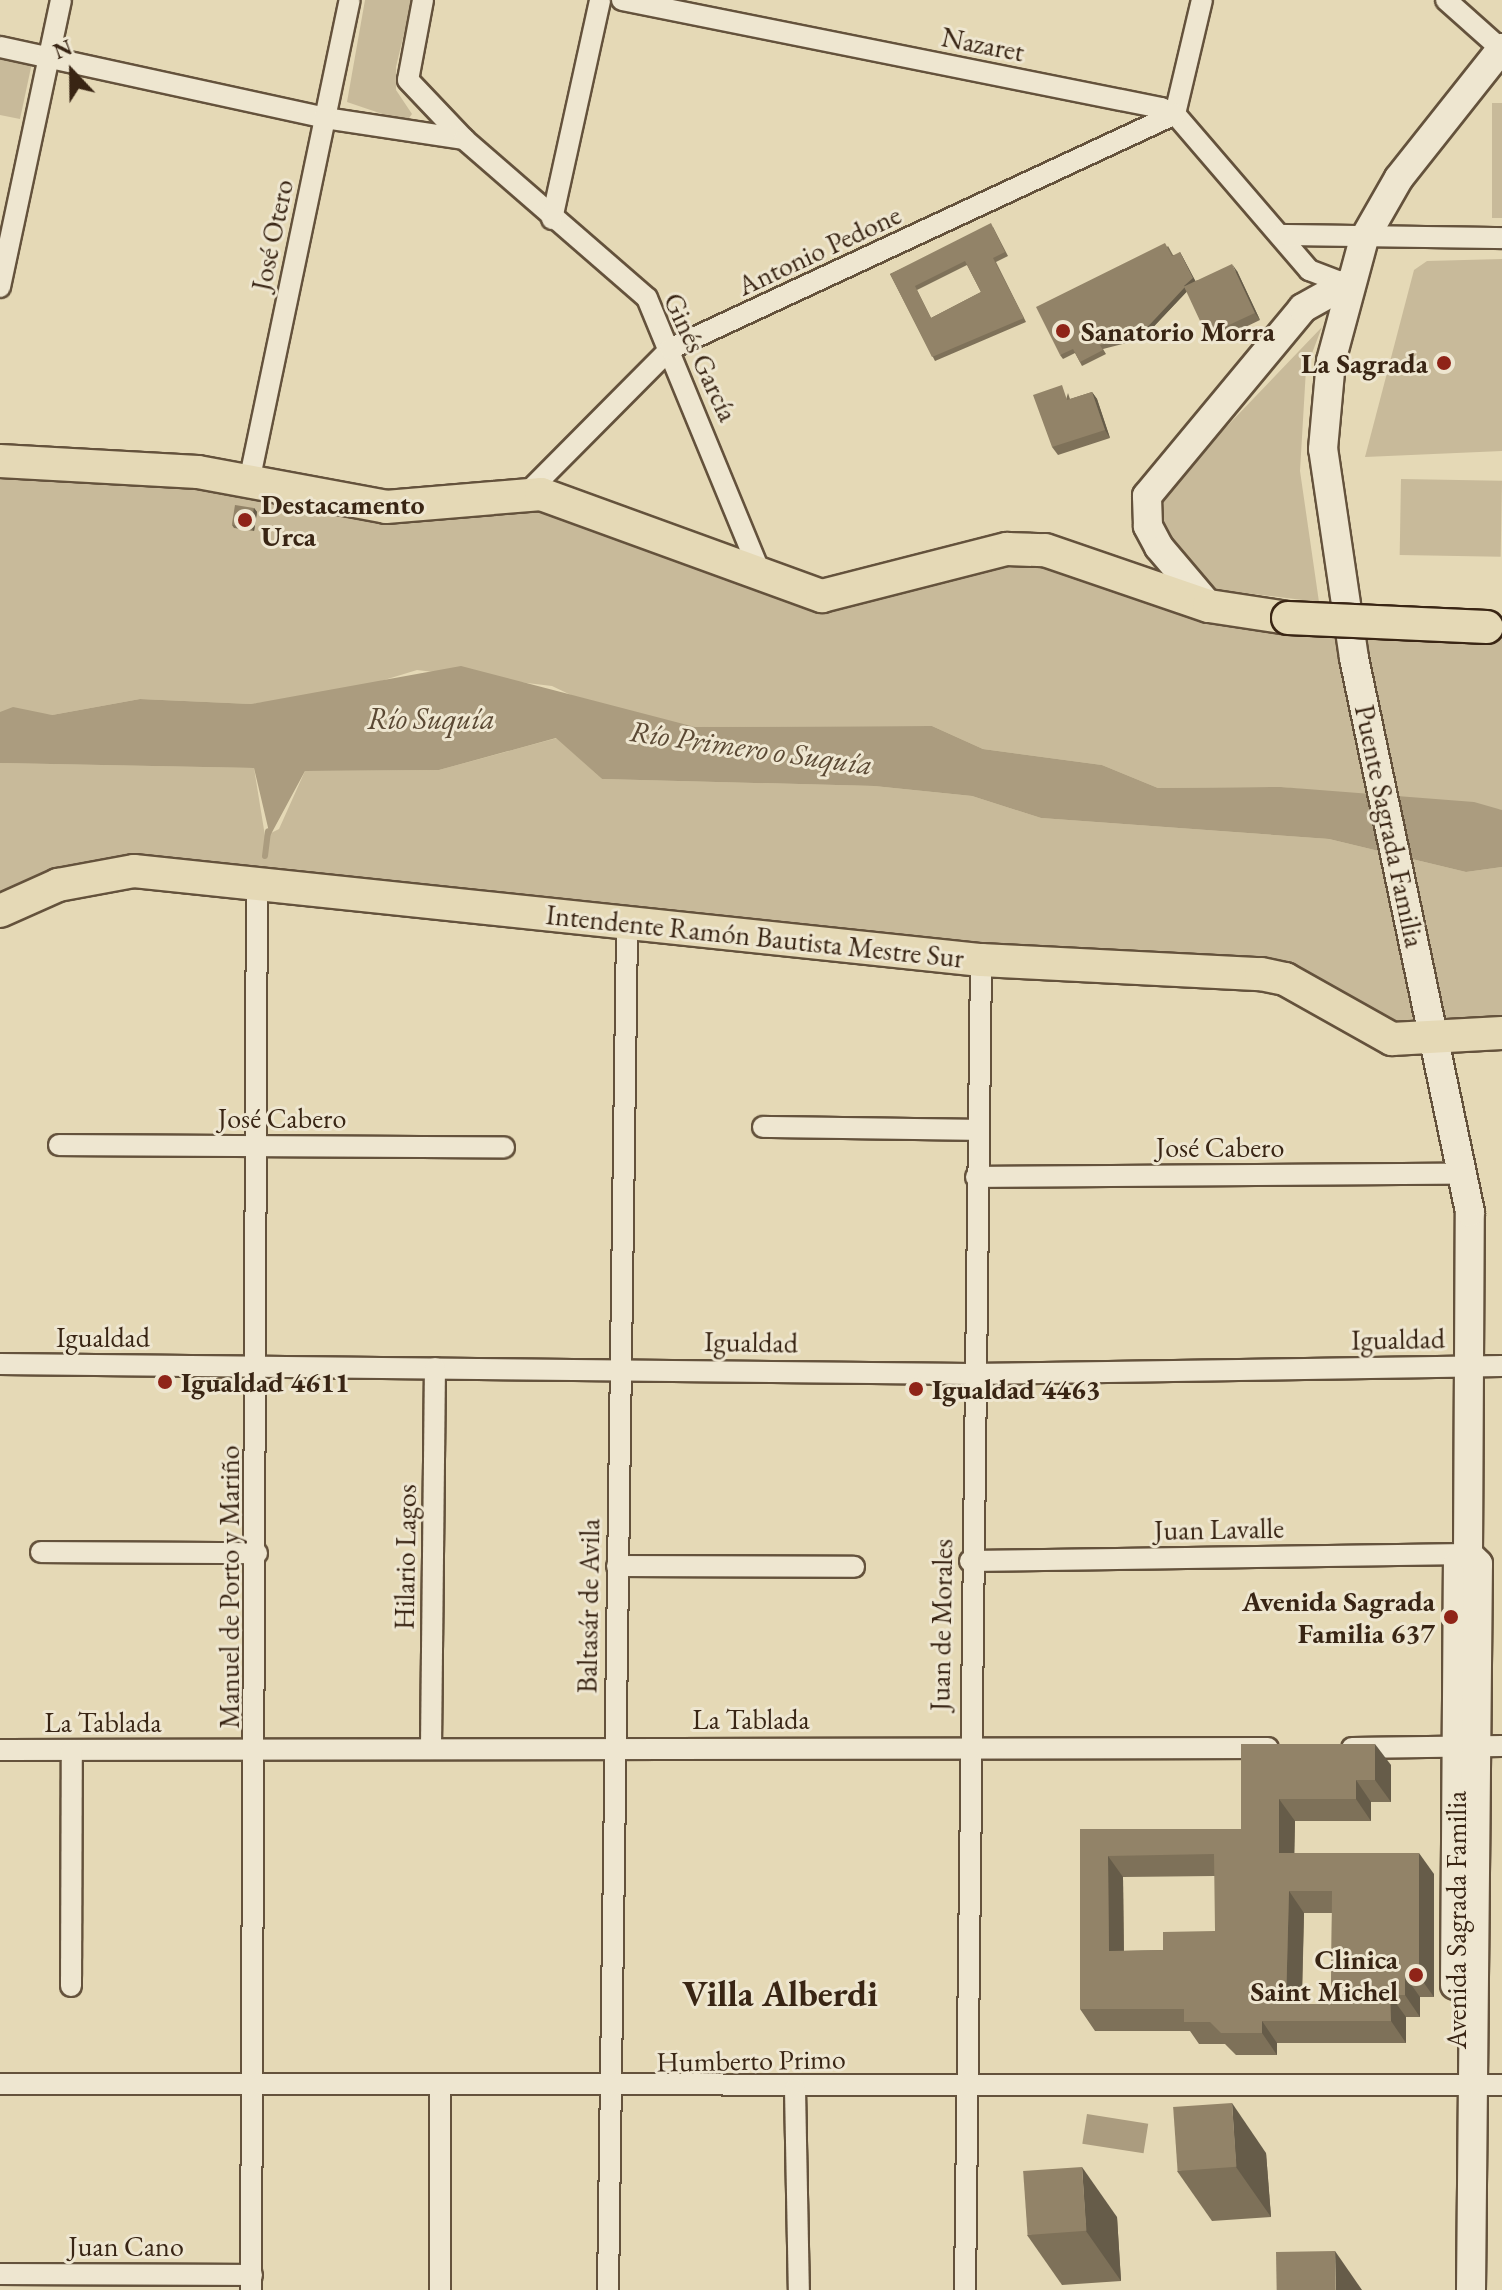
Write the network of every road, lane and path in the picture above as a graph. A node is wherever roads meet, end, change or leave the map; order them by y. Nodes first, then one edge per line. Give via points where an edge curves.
1 (61, 0) edge
2 (350, 0) edge
3 (423, 0) edge
4 (600, 0) edge
5 (622, 0) edge
6 (1202, 0) edge
7 (1446, 0) edge
8 (0, 47) edge
9 (1501, 48) edge
10 (48, 58) junction
11 (1175, 114) junction
12 (325, 118) junction
13 (464, 139) junction
14 (552, 219) junction
15 (1280, 235) junction
16 (1502, 238) edge
17 (1364, 239) junction
18 (1346, 284) junction
19 (0, 287) edge
20 (670, 349) junction
21 (0, 461) edge
22 (249, 482) junction
23 (527, 493) junction
24 (761, 574) junction
25 (1209, 606) junction
26 (1495, 628) edge
27 (257, 884) junction
28 (0, 911) edge
29 (627, 923) junction
30 (981, 960) junction
31 (1425, 994) joint
32 (1502, 1033) edge
33 (1434, 1039) junction
34 (763, 1127) dead end
35 (976, 1130) junction
36 (59, 1145) dead end
37 (258, 1146) junction
38 (504, 1147) dead end
39 (1464, 1174) junction
40 (976, 1177) junction
41 (0, 1364) edge
42 (257, 1366) junction
43 (1471, 1366) junction
44 (1502, 1366) edge
45 (435, 1368) junction
46 (619, 1370) junction
47 (970, 1374) junction
48 (41, 1552) dead end
49 (257, 1553) junction
50 (1468, 1554) junction
51 (970, 1561) junction
52 (617, 1566) junction
53 (854, 1567) dead end
54 (615, 1746) junction
55 (431, 1747) junction
56 (967, 1747) junction
57 (1479, 1747) edge
58 (257, 1748) junction
59 (1299, 1748) edge
60 (1330, 1748) edge
61 (0, 1750) edge
62 (72, 1750) junction
63 (71, 1986) dead end
64 (0, 2084) edge
65 (966, 2084) junction
66 (1502, 2085) edge
67 (1464, 2086) junction
68 (251, 2088) junction
69 (440, 2089) junction
70 (609, 2089) junction
71 (795, 2089) junction
72 (0, 2274) edge
73 (252, 2282) edge
74 (440, 2290) edge
75 (608, 2290) edge
76 (799, 2290) edge
77 (965, 2290) edge
78 (1454, 2290) edge
79 (1471, 2290) edge

1 - 10 street
2 - 12 street, José Otero
3 - 13 street, Ginés García via 408,80
4 - 14 street
5 - 11 street, Nazaret
6 - 11 street
7 - 9 street
8 - 10 street
9 - 17 main road via 1399,178
10 - 12 street
10 - 19 street
11 - 15 street
11 - 20 street, Antonio Pedone
12 - 13 street
12 - 22 street, José Otero
13 - 14 street, Ginés García
14 - 20 street, Ginés García via 647,298
15 - 17 street
15 - 18 street via 1309,270
16 - 17 street
17 - 18 main road
18 - 25 main road via 1303,308 1147,496 1148,526 1159,547
18 - 31 main road, Puente Sagrada Familia via 1323,449 1354,658
20 - 23 street, Antonio Pedone
20 - 24 street, Ginés García
21 - 22 main road
22 - 23 main road via 386,507
23 - 24 main road via 560,497
24 - 25 main road via 822,596 1024,547
25 - 26 main road, bridge via 1288,618
27 - 28 main road, Intendente Ramón Bautista Mestre Sur via 95,874
27 - 29 main road, Intendente Ramón Bautista Mestre Sur
27 - 37 street, Manuel de Porto y Mariño
29 - 30 main road, Intendente Ramón Bautista Mestre Sur
29 - 46 street, Baltasár de Avila
30 - 33 main road, Intendente Ramón Bautista Mestre Sur via 1261,974 1285,979 1373,1033
30 - 35 street, Juan de Morales
31 - 33 main road, Avenida Sagrada Familia
32 - 33 main road, Intendente Ramón Bautista Mestre Sur
33 - 39 main road, Avenida Sagrada Familia
34 - 35 street
35 - 40 street, Juan de Morales
36 - 37 street, José Cabero
37 - 38 street, José Cabero
37 - 42 street, Manuel de Porto y Mariño
39 - 40 street, José Cabero
39 - 43 main road, Avenida Sagrada Familia
40 - 47 street, Juan de Morales
41 - 42 street, Igualdad
42 - 45 street, Igualdad
42 - 49 street, Manuel de Porto y Mariño
43 - 44 street, Igualdad
43 - 47 street, Igualdad
43 - 50 main road, Avenida Sagrada Familia
45 - 46 street, Igualdad
45 - 55 street, Hilario Lagos
46 - 47 street, Igualdad
46 - 52 street, Baltasár de Avila
47 - 51 street, Juan de Morales
48 - 49 street
49 - 58 street, Manuel de Porto y Mariño
50 - 51 street, Juan Lavalle
50 - 57 main road, Avenida Sagrada Familia via 1478,1564
51 - 56 street, Juan de Morales
52 - 53 street
52 - 54 street, Baltasár de Avila
54 - 55 street, La Tablada
54 - 56 street, La Tablada
54 - 70 street, Baltasár de Avila
55 - 58 street, La Tablada
56 - 59 street, La Tablada
56 - 65 street, Juan de Morales
57 - 60 street
57 - 67 main road, Avenida Sagrada Familia
58 - 62 street, La Tablada
58 - 68 street, Manuel de Porto y Mariño
61 - 62 street, La Tablada
62 - 63 street
64 - 68 street, Humberto Primo
65 - 67 street, Humberto Primo
65 - 71 street, Humberto Primo
65 - 77 street, Juan de Morales
66 - 67 street, Humberto Primo
67 - 78 main road, Avenida Sagrada Familia
67 - 79 main road, Avenida Sagrada Familia
68 - 69 street, Humberto Primo
68 - 73 street, Manuel de Porto y Mariño
69 - 70 street, Humberto Primo
69 - 74 street
70 - 71 street, Humberto Primo
70 - 75 street, Baltasár de Avila
71 - 76 street
72 - 73 street, Juan Cano

